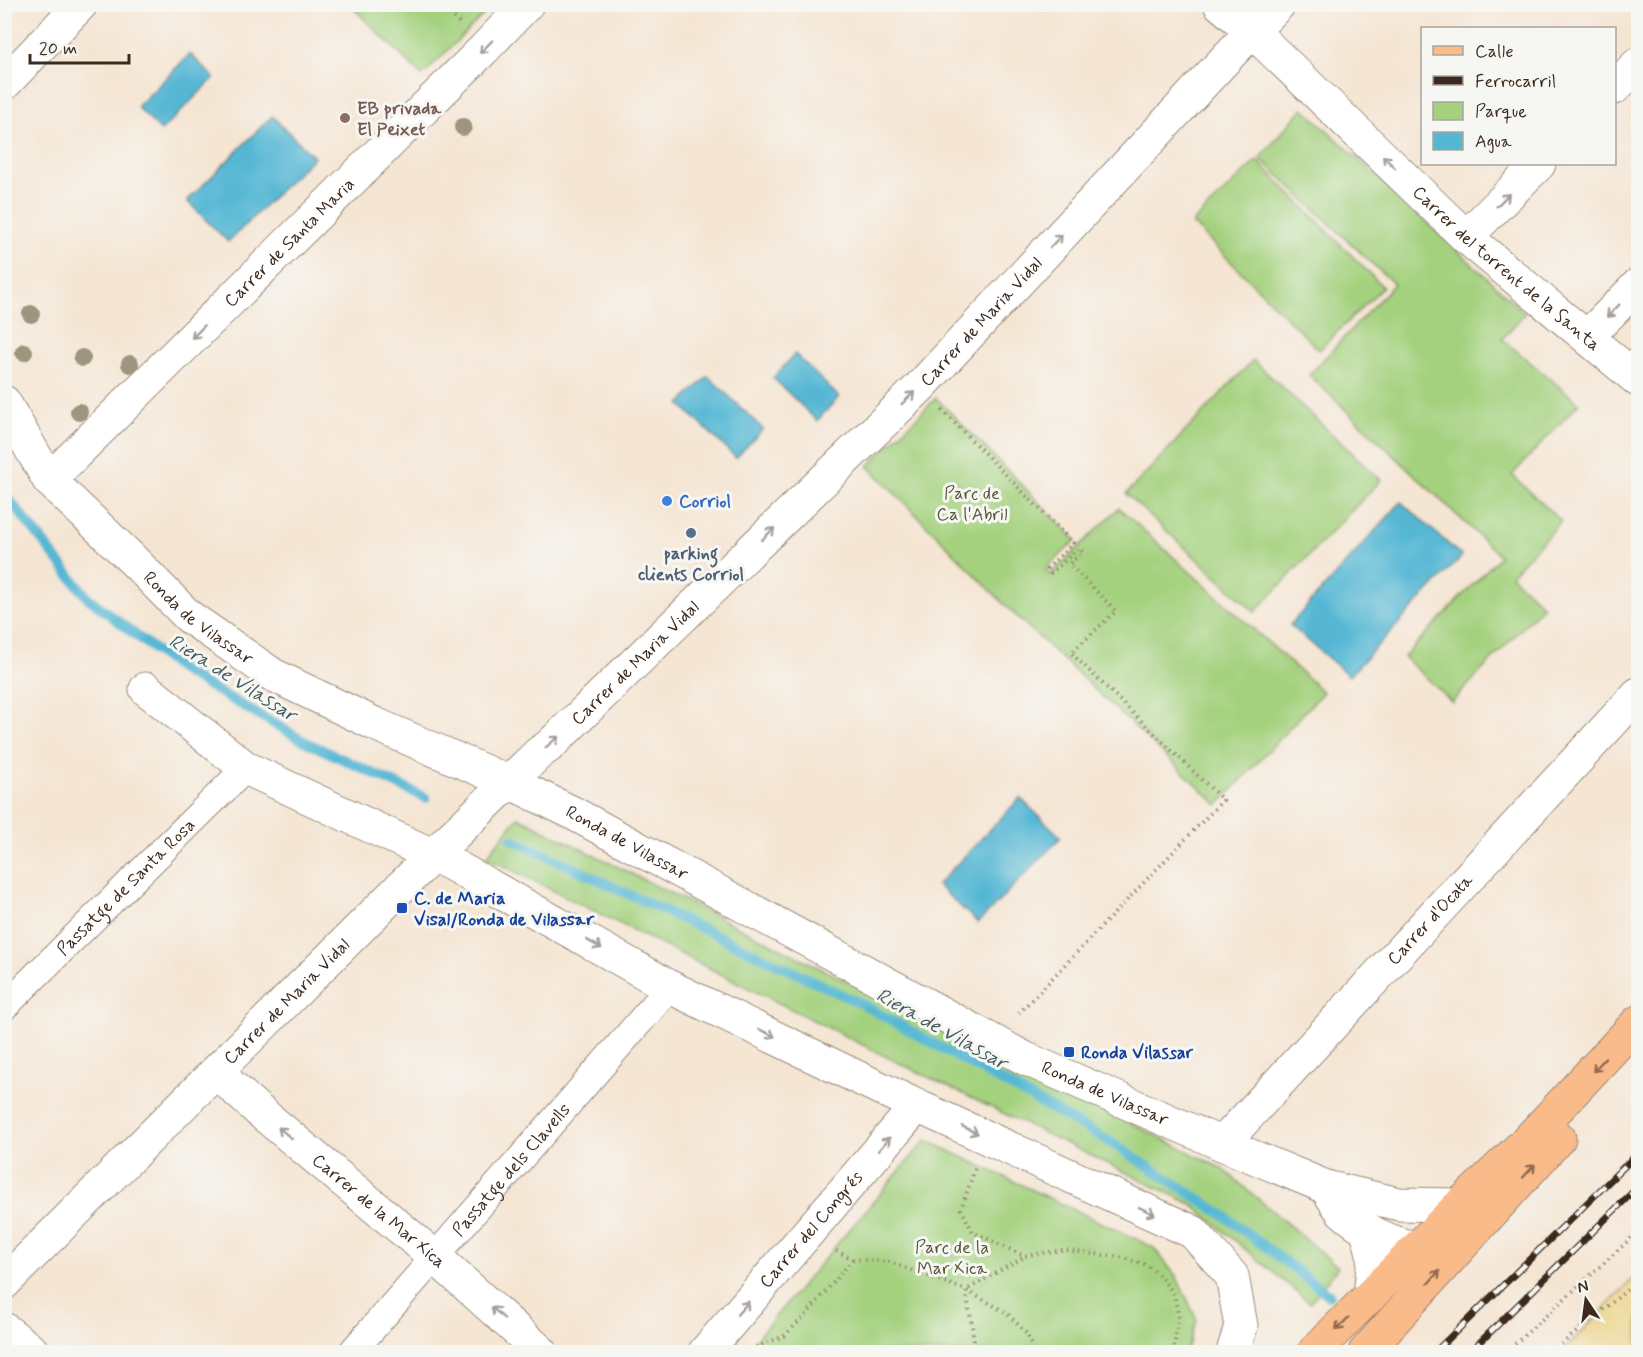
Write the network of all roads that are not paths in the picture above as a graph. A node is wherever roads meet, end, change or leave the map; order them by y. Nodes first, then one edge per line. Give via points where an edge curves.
1 (81, 4) edge
2 (527, 4) edge
3 (1220, 4) edge
4 (1279, 4) edge
5 (1252, 31) junction
6 (1638, 64) edge
7 (4, 84) edge
8 (1616, 86) edge
9 (1538, 165) edge
10 (1466, 237) junction
11 (1638, 285) edge
12 (1588, 336) junction
13 (1638, 380) edge
14 (4, 402) edge
15 (49, 480) junction
16 (146, 689) dead end
17 (1638, 694) edge
18 (246, 768) junction
19 (509, 782) junction
20 (432, 855) junction
21 (670, 987) junction
22 (4, 1007) edge
23 (1638, 1022) edge
24 (1638, 1054) edge
25 (216, 1071) junction
26 (917, 1106) junction
27 (1222, 1144) junction
28 (1326, 1187) junction
29 (1388, 1201) junction
30 (1460, 1204) junction
31 (1493, 1211) junction
32 (1367, 1231) junction
33 (1416, 1249) junction
34 (434, 1256) junction
35 (4, 1283) edge
36 (1370, 1296) junction
37 (4, 1329) edge
38 (1365, 1352) edge
39 (33, 1353) edge
40 (352, 1353) edge
41 (541, 1353) edge
42 (705, 1353) edge
43 (1233, 1353) edge
44 (1314, 1353) edge

1 - 7 street
2 -> 15 street, Carrer de Santa Maria
3 - 5 street, Carrer del torrent de la Santa
4 - 5 street, Carrer de Maria Vidal
10 -> 5 street, Carrer del torrent de la Santa
19 -> 5 street, Carrer de Maria Vidal via 920,387
6 - 8 street
10 -> 9 street
10 - 12 street, Carrer del torrent de la Santa
11 -> 12 street
12 - 13 street, Carrer del torrent de la Santa
14 - 15 street, Ronda de Vilassar
15 - 19 street, Ronda de Vilassar via 188,616 273,675
16 - 18 street
17 - 27 street, Carrer d'Ocata
18 - 20 street
18 - 22 street, Passatge de Santa Rosa
19 - 20 street, Carrer de Maria Vidal
19 - 27 street, Ronda de Vilassar via 1024,1058
20 -> 21 street
20 - 25 street, Carrer de Maria Vidal
21 -> 26 street
21 - 34 street, Passatge dels Clavells
23 -> 30 main road via 1527,1142
31 -> 24 main road
34 -> 25 street, Carrer de la Mar Xica
25 - 35 street, Carrer de Maria Vidal
42 -> 26 street, Carrer del Congrés
26 -> 43 street via 1193,1232 1232,1276 1241,1326
27 - 28 street, Ronda de Vilassar
28 - 29 street, Ronda de Vilassar
28 - 32 street via 1341,1209
29 - 30 street, Ronda de Vilassar
29 - 33 street
30 - 33 main road
31 - 33 street via 1470,1218 1437,1245
38 -> 31 main road
32 - 33 street
32 - 36 street via 1374,1257
33 - 36 main road
33 - 38 street via 1401,1292 1374,1325
34 - 40 street, Passatge dels Clavells
41 -> 34 street, Carrer de la Mar Xica
36 -> 44 main road
37 - 39 street

